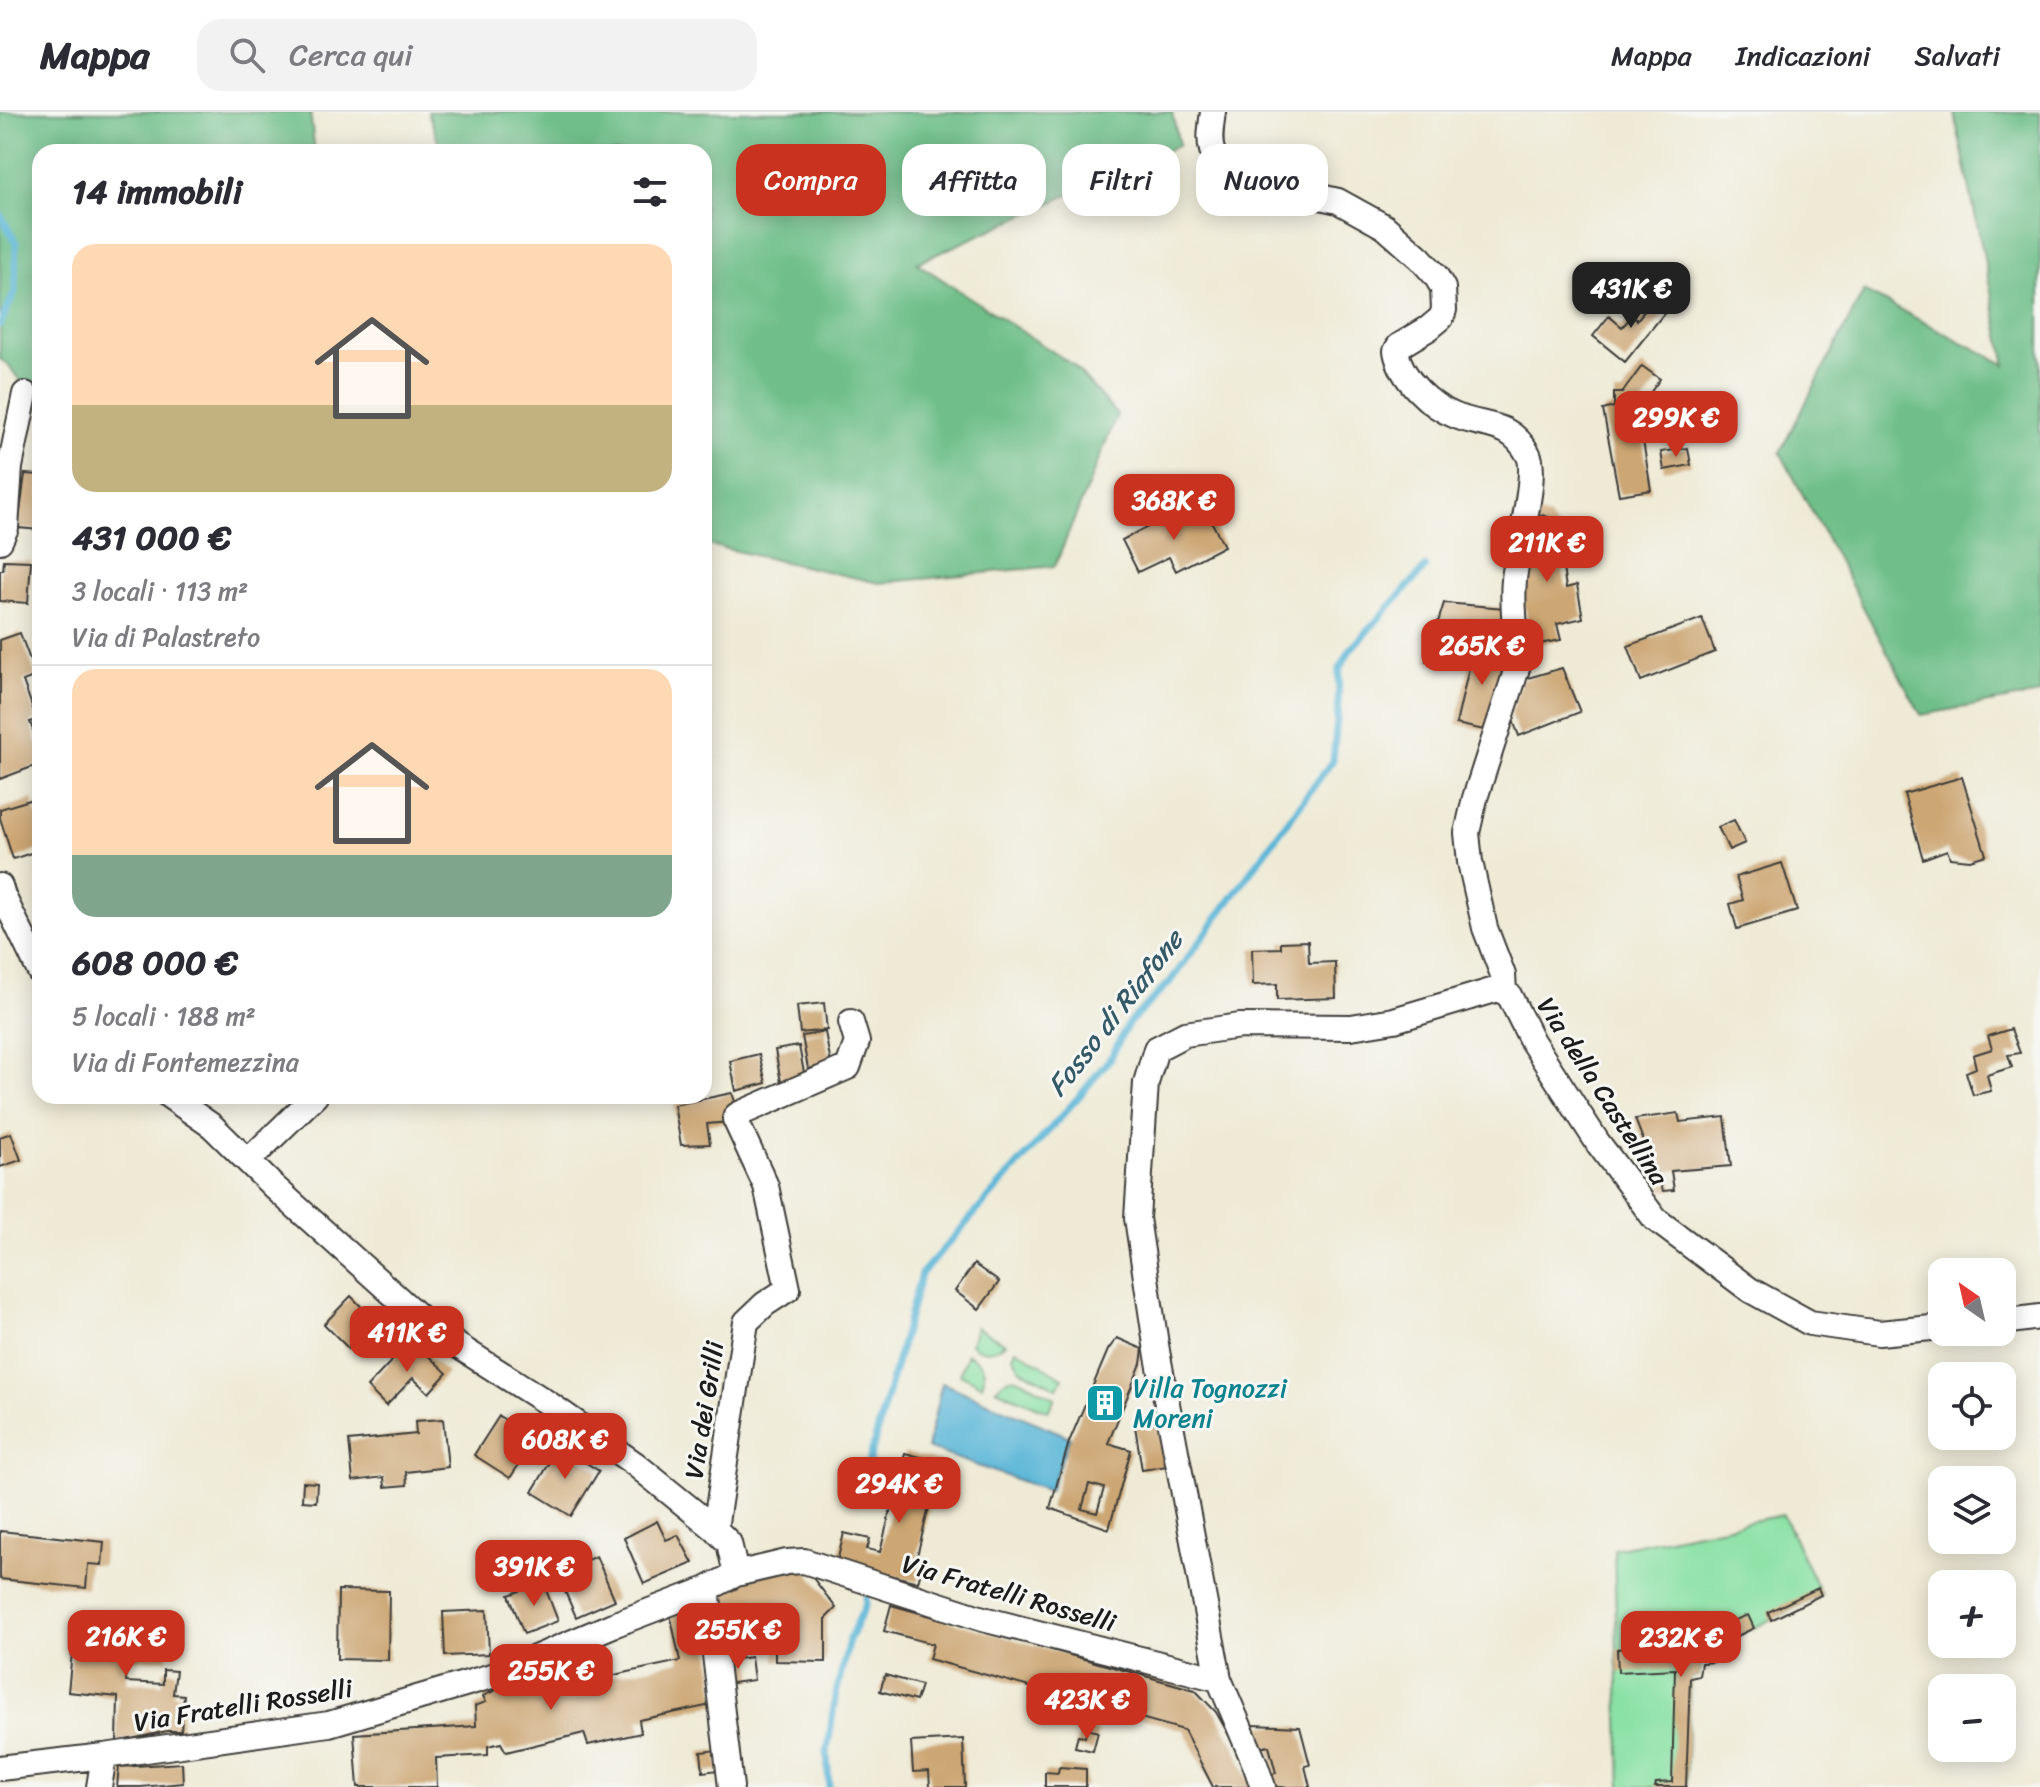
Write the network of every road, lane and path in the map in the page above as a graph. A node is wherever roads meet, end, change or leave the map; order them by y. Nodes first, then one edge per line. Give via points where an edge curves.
1 (1213, 112) edge
2 (25, 394) dead end
3 (0, 541) edge
4 (0, 886) edge
5 (32, 956) edge
6 (1504, 991) junction
7 (851, 1022) dead end
8 (180, 1104) edge
9 (307, 1104) edge
10 (248, 1161) junction
11 (2040, 1317) edge
12 (2016, 1320) edge
13 (1928, 1328) edge
14 (715, 1529) junction
15 (736, 1574) junction
16 (707, 1589) junction
17 (1219, 1679) junction
18 (104, 1756) junction
19 (0, 1768) edge
20 (99, 1787) edge
21 (731, 1787) edge
22 (1263, 1787) edge

1 - 6 street via 1212,152 1227,171 1338,201 1385,227 1420,258 1443,288 1444,310 1441,318 1396,351 1405,376 1456,416 1516,435 1531,457 1513,583 1520,659 1467,833 1485,928
2 - 3 street
4 - 5 street
6 - 13 street, Via della Castellina via 1598,1143 1655,1219 1750,1290 1810,1323 1879,1333
6 - 17 street, Via della Castellina via 1351,1027 1240,1026 1185,1034 1156,1049 1146,1083 1137,1218
7 - 14 street, Via dei Grilli via 857,1042 848,1067 735,1119 766,1186 788,1289 746,1322
8 - 10 street
9 - 10 street
10 - 14 street via 433,1330 635,1464
11 - 12 street
14 - 15 street via 729,1543
15 - 16 street, Via Fratelli Rosselli
15 - 17 street, Via Fratelli Rosselli via 804,1561 983,1619
16 - 18 street, Via Fratelli Rosselli via 495,1675 329,1724
16 - 21 street
17 - 22 street, Via della Castellina
18 - 19 street, Via Fratelli Rosselli
18 - 20 street

